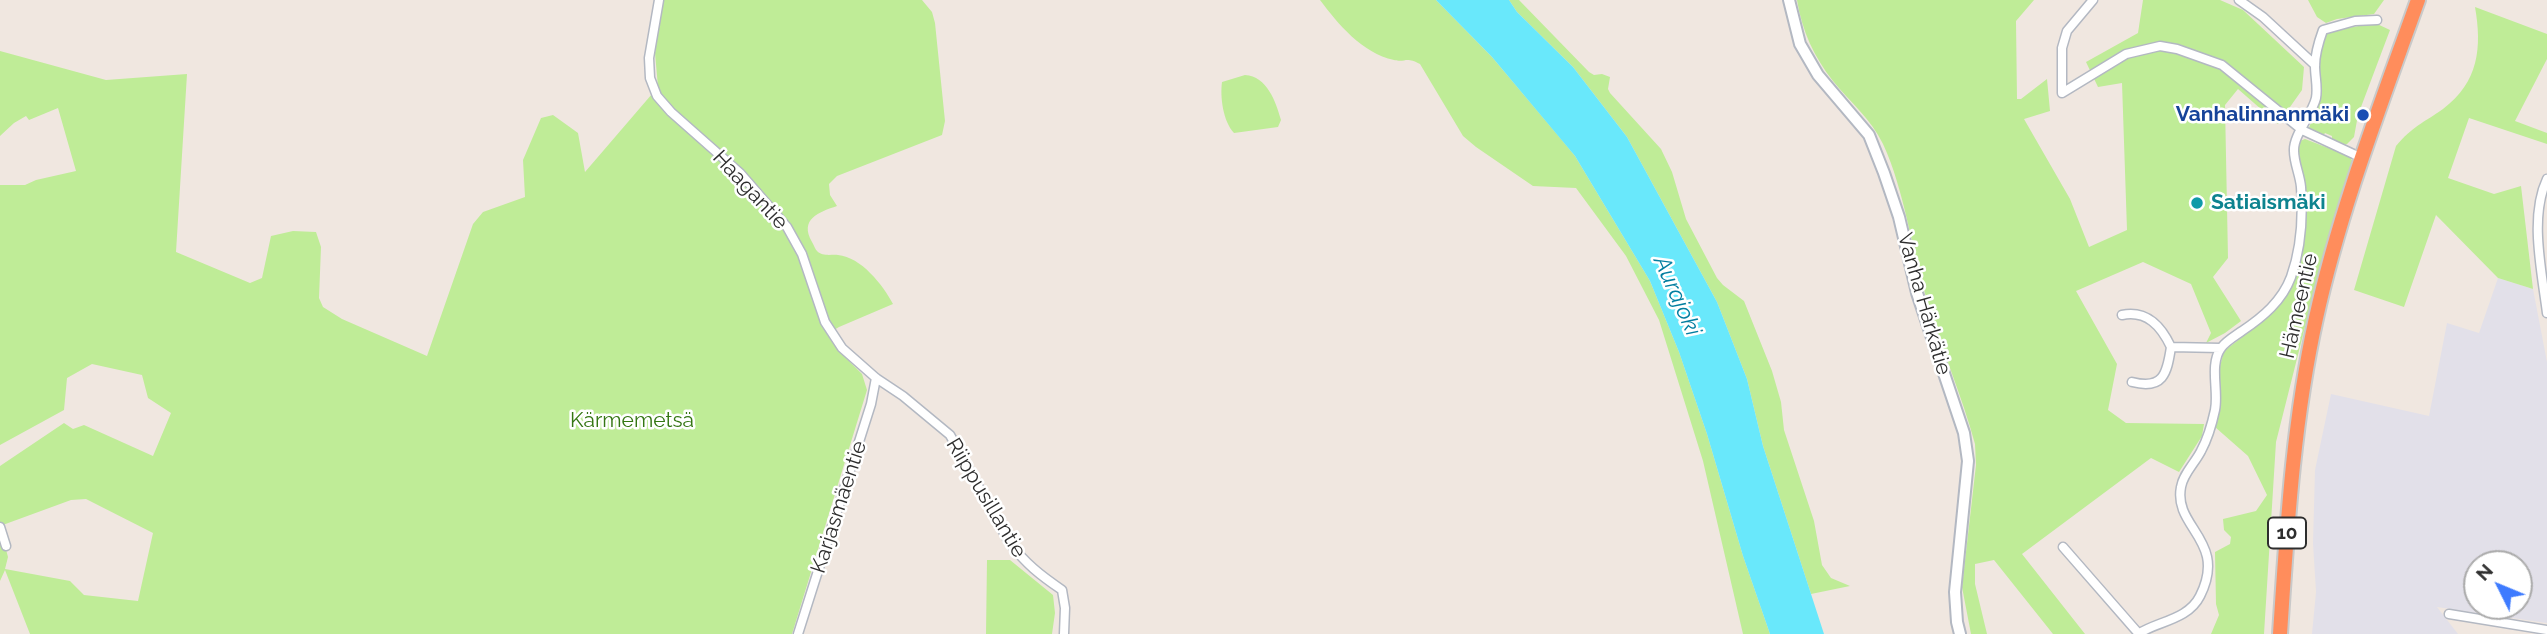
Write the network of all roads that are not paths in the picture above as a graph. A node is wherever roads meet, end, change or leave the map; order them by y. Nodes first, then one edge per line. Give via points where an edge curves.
1 (659, 0) edge
2 (1789, 0) edge
3 (2093, 0) edge
4 (2239, 0) edge
5 (2418, 0) edge
6 (2377, 20) dead end
7 (2315, 65) junction
8 (2302, 130) junction
9 (2362, 158) junction
10 (2547, 179) edge
11 (2547, 313) edge
12 (2122, 315) dead end
13 (2171, 347) junction
14 (2221, 348) junction
15 (876, 378) junction
16 (2132, 382) dead end
17 (0, 527) edge
18 (6, 546) dead end
19 (2063, 547) dead end
20 (2449, 614) dead end
21 (2547, 630) edge
22 (798, 634) edge
23 (1063, 634) edge
24 (1960, 634) edge
25 (2138, 634) edge
26 (2280, 634) edge

1 - 15 street, Haagantie via 649,58 657,96 740,173 787,227 802,254 825,321 842,348
2 - 24 street, Vanha Härkätie via 1800,44 1818,75 1868,135 1884,173 1917,293 1964,433 1968,461 1955,592
3 - 8 street via 2067,31 2062,48 2062,93 2126,54 2160,46 2222,65
4 - 7 street
5 - 9 highway, Hämeentie / 10
6 - 7 street via 2323,30
7 - 8 street via 2316,99
8 - 9 street
8 - 14 street via 2293,148 2301,211 2291,275 2277,302
9 - 26 highway, Hämeentie / 10 via 2325,279 2304,377
10 - 11 street via 2538,209
12 - 13 street via 2142,314 2159,328
13 - 14 street
13 - 16 street via 2162,379 2153,384
14 - 25 street via 2216,361 2216,407 2180,495 2184,514 2207,556 2206,580 2187,612
15 - 22 street, Karjasmäentie via 872,404
15 - 23 street, Riippusillantie via 950,435 1015,550 1032,570 1062,590
17 - 18 street
19 - 25 street
20 - 21 street

